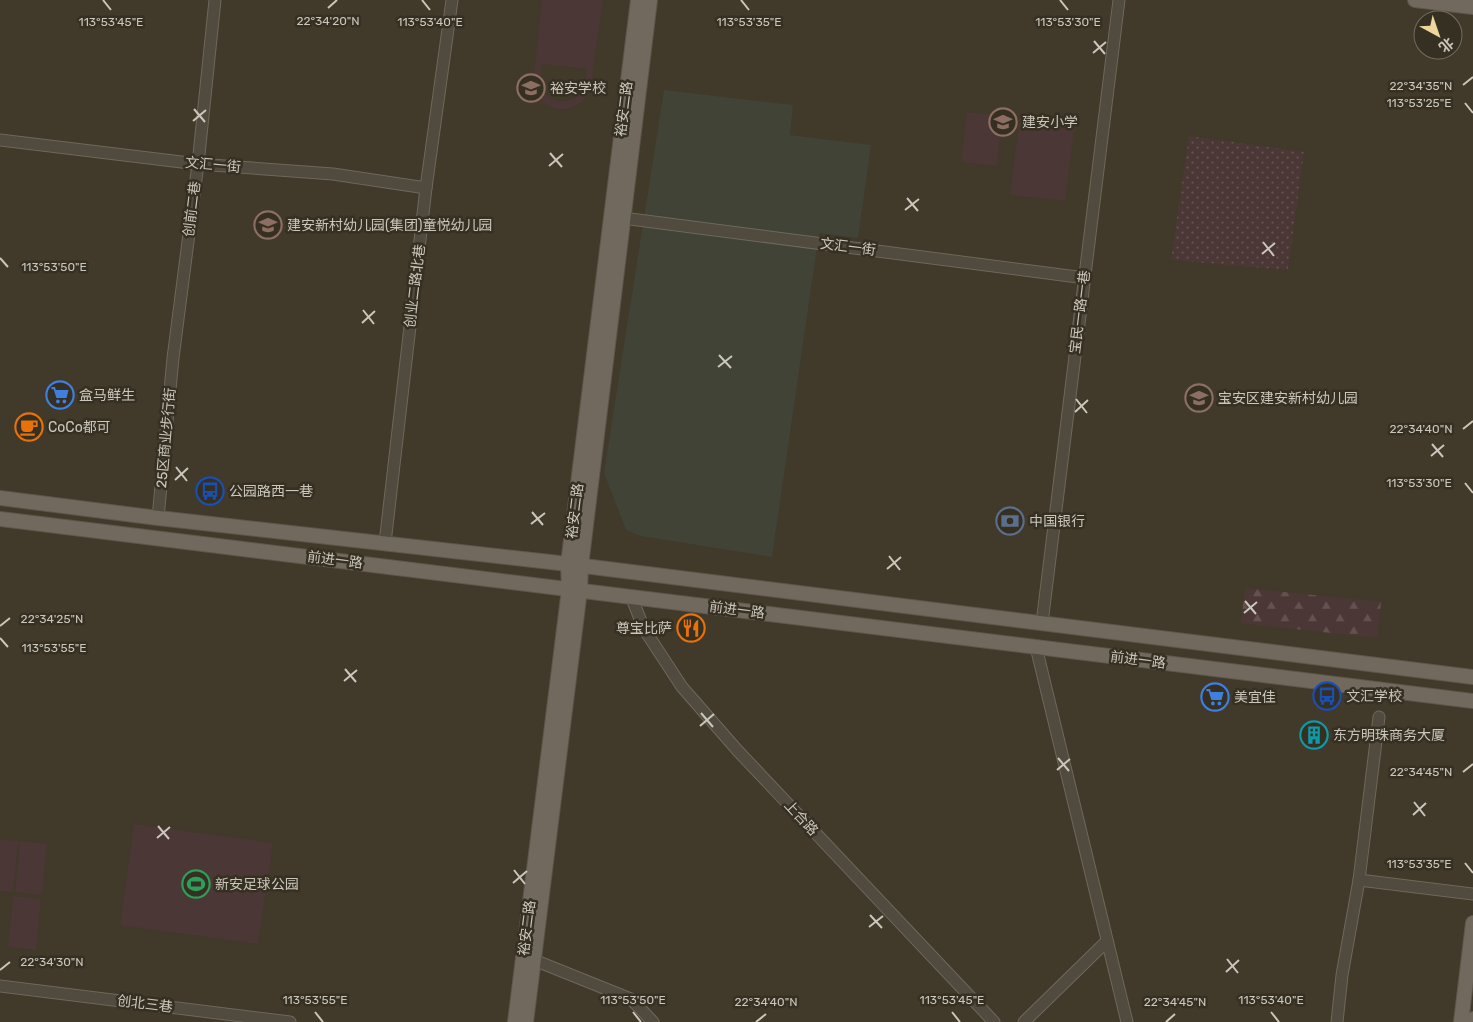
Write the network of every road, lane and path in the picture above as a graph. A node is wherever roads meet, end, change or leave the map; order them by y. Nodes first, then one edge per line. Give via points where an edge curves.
1 (215, 0) edge
2 (452, 0) edge
3 (638, 0) edge
4 (650, 0) edge
5 (1119, 0) edge
6 (1416, 0) edge
7 (1473, 7) edge
8 (0, 140) edge
9 (198, 164) junction
10 (426, 188) junction
11 (617, 217) junction
12 (1084, 278) junction
13 (173, 358) joint
14 (0, 498) edge
15 (158, 518) junction
16 (0, 519) edge
17 (385, 543) junction
18 (408, 546) junction
19 (574, 565) junction
20 (404, 569) junction
21 (575, 589) junction
22 (631, 596) junction
23 (1042, 623) junction
24 (1036, 647) junction
25 (1473, 677) edge
26 (1473, 701) edge
27 (1379, 717) dead end
28 (1359, 880) junction
29 (1473, 894) edge
30 (1473, 923) edge
31 (1108, 941) junction
32 (528, 959) junction
33 (0, 986) edge
34 (290, 1022) edge
35 (515, 1022) edge
36 (526, 1022) edge
37 (653, 1022) edge
38 (994, 1022) edge
39 (1024, 1022) edge
40 (1127, 1022) edge
41 (1337, 1022) edge
42 (1461, 1022) edge

1 - 9 street, 创前二巷
2 - 10 street, 创业二路北巷
3 - 11 main road, 裕安二路
4 - 11 main road, 裕安二路
5 - 12 street, 宝民一路一巷
6 - 7 main road
8 - 9 street, 文汇一街
9 - 10 street, 文汇一街 via 333,174
9 - 13 street, 创前二巷
10 - 17 street, 创业二路北巷
11 - 12 street, 文汇一街
11 - 19 main road, 裕安二路
12 - 23 street, 宝民一路一巷
13 - 15 street, 25区商业步行街
14 - 15 main road, 前进一路
15 - 17 main road, 前进一路
16 - 20 main road, 前进一路
17 - 18 main road, 前进一路
18 - 19 main road, 前进一路
18 - 20 main road via 417,557 415,564
19 - 21 main road, 裕安二路
19 - 23 main road, 前进一路
20 - 21 main road, 前进一路
21 - 22 main road, 前进一路
21 - 32 main road, 裕安二路
22 - 24 main road, 前进一路
22 - 38 street, 上合路 via 644,628 682,687 738,751
23 - 25 main road, 前进一路
24 - 26 main road, 前进一路
24 - 31 street
27 - 28 street
28 - 29 street
28 - 41 street
30 - 42 main road
31 - 39 street
31 - 40 street
32 - 35 main road, 裕安二路
32 - 36 main road, 裕安二路
32 - 37 street via 631,999
33 - 34 street, 创北三巷

